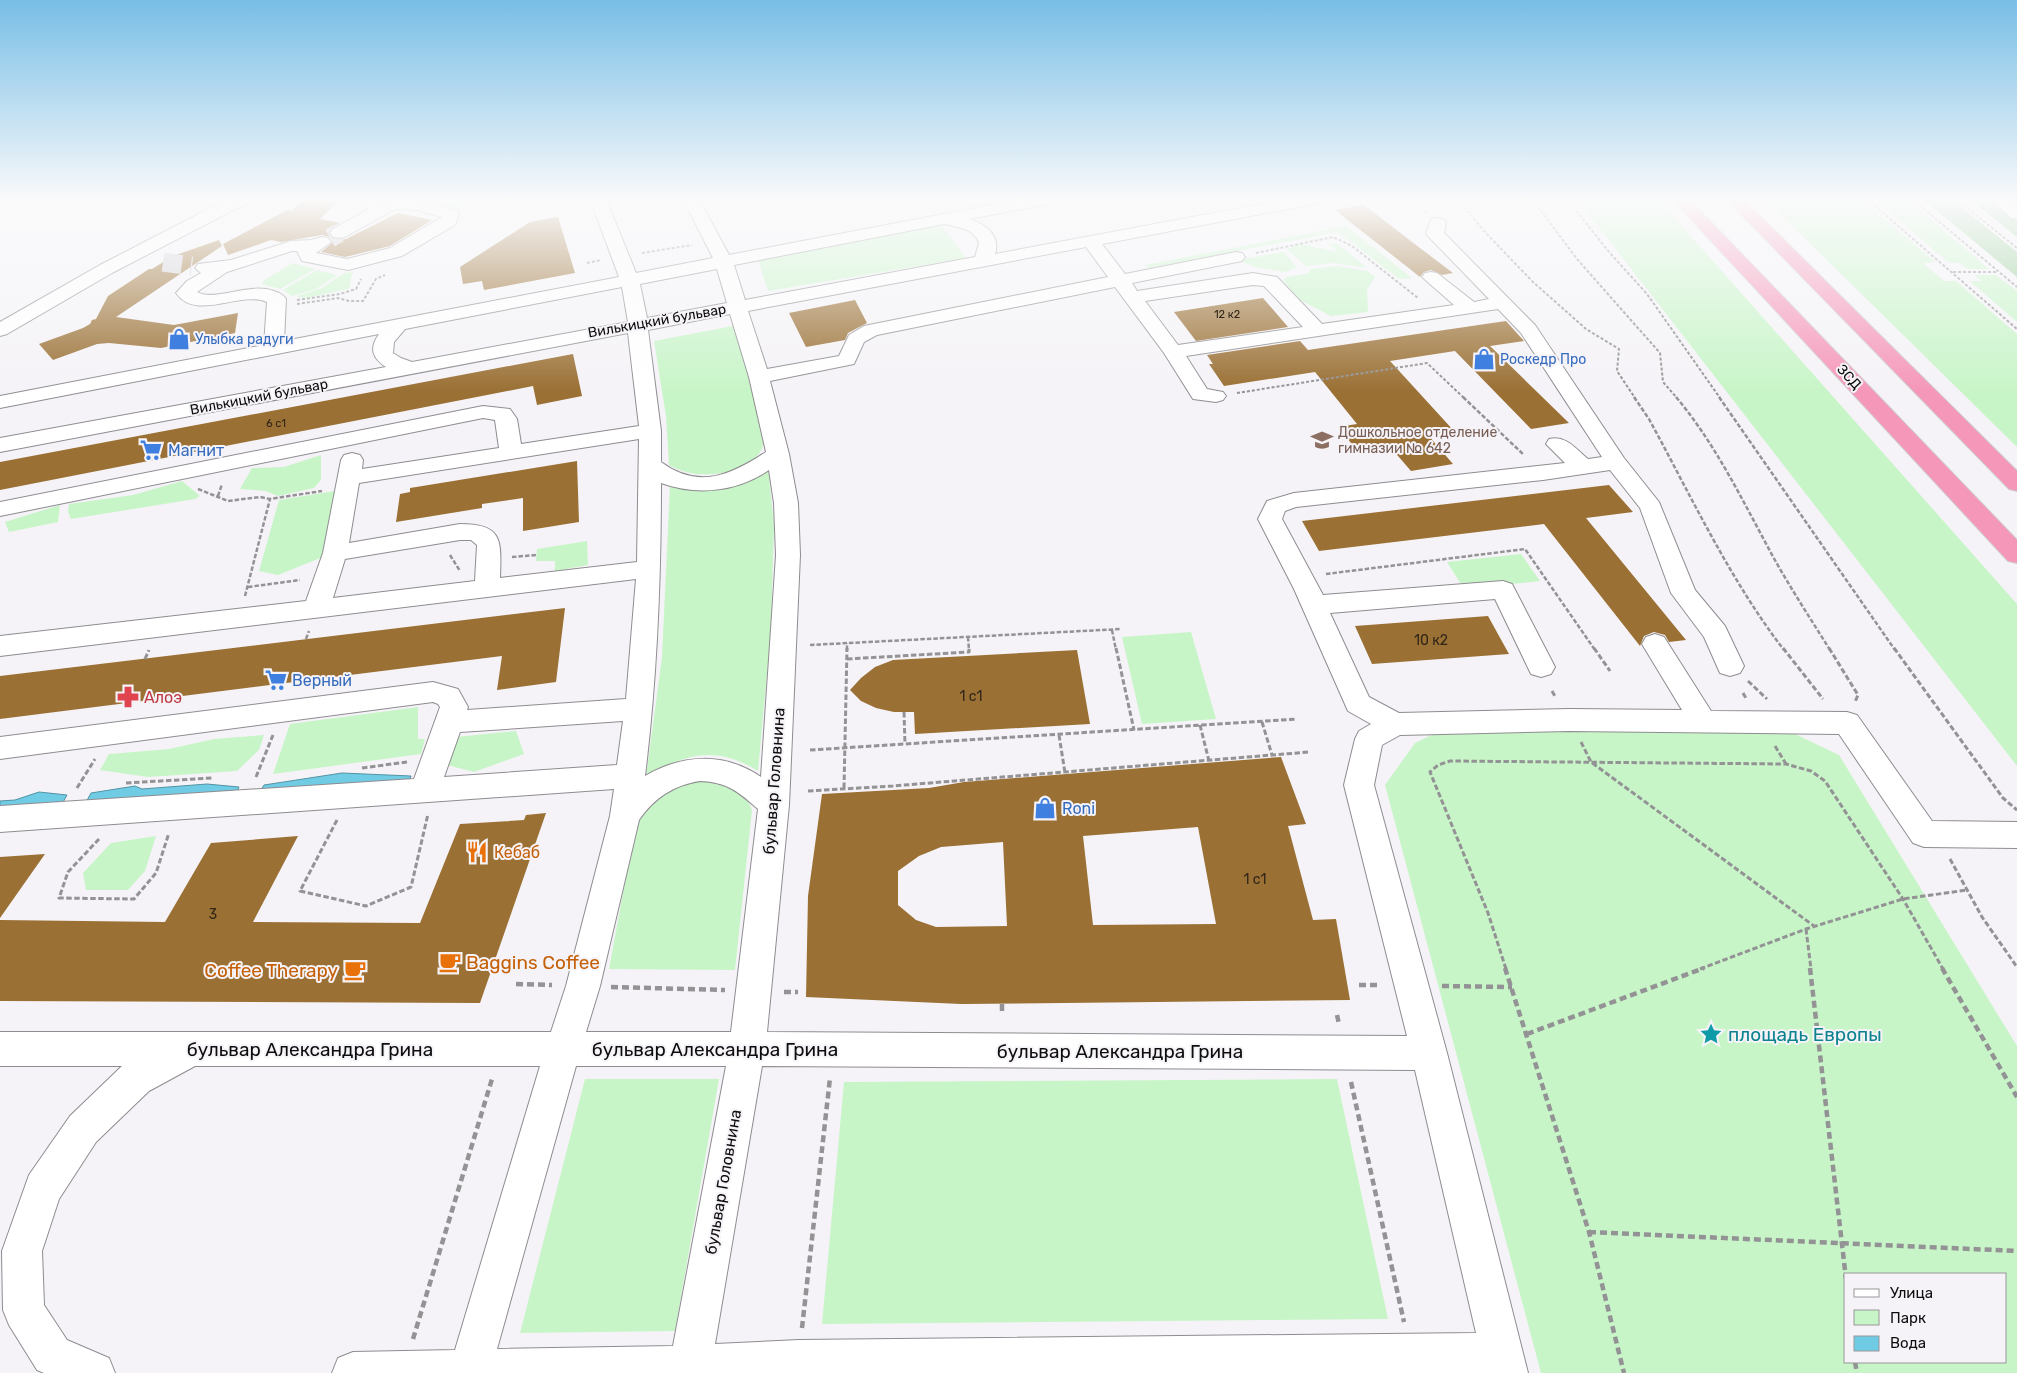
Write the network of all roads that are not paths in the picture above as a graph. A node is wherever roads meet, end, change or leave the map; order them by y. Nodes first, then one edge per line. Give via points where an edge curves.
1 (93, 263) edge
2 (119, 263) edge
3 (236, 263) edge
4 (338, 263) tunnel mouth
5 (353, 263) edge
6 (629, 263) edge
7 (704, 263) edge
8 (724, 263) edge
9 (971, 263) edge
10 (1107, 263) edge
11 (1203, 263) edge
12 (1464, 263) edge
13 (1741, 263) edge
14 (1798, 263) edge
15 (192, 266) tunnel mouth
16 (223, 267) junction
17 (631, 267) junction
18 (1431, 277) dead end
19 (1118, 279) junction
20 (1132, 297) junction
21 (1503, 303) junction
22 (737, 307) junction
23 (1470, 308) junction
24 (0, 313) edge
25 (639, 325) junction
26 (398, 326) junction
27 (0, 330) edge
28 (1318, 331) junction
29 (274, 350) junction
30 (1173, 352) junction
31 (414, 368) junction
32 (759, 378) junction
33 (1216, 396) road end
34 (0, 402) edge
35 (650, 431) junction
36 (356, 438) junction
37 (1557, 444) dead end
38 (0, 445) edge
39 (510, 453) junction
40 (778, 454) junction
41 (1616, 462) junction
42 (651, 465) junction
43 (1582, 467) junction
44 (348, 482) junction
45 (2017, 484) edge
46 (0, 509) edge
47 (2017, 555) edge
48 (331, 564) junction
49 (649, 569) junction
50 (480, 589) junction
51 (1314, 604) junction
52 (316, 609) junction
53 (1655, 644) dead end
54 (0, 646) edge
55 (1730, 666) road end
56 (1541, 667) dead end
57 (639, 709) junction
58 (1702, 721) junction
59 (448, 722) junction
60 (1395, 724) junction
61 (0, 748) edge
62 (629, 776) junction
63 (429, 790) junction
64 (774, 804) junction
65 (625, 816) junction
66 (0, 819) edge
67 (2017, 835) edge
68 (0, 1049) edge
69 (191, 1049) junction
70 (563, 1049) junction
71 (747, 1049) junction
72 (1430, 1053) junction
73 (1505, 1363) edge
74 (690, 1370) edge
75 (403, 1372) edge
76 (469, 1372) edge
77 (94, 1373) edge
78 (353, 1373) edge

1 - 24 street
2 - 27 street
3 - 16 street
4 - 5 street
6 - 17 street
7 - 17 street
8 - 22 street, бульвар Головнина
9 - 22 street, Вилькицкий бульвар
10 - 19 street
11 - 19 street
12 - 21 street
13 - 47 highway, ЗСД
14 - 45 highway
15 - 16 street
16 - 29 street via 185,293 205,300 260,293 277,299
17 - 25 street
17 - 26 street
18 - 23 street
19 - 20 street
19 - 32 street via 871,330 856,339 848,360
20 - 28 street via 1253,279 1270,281
20 - 30 street
21 - 23 street
21 - 41 street via 1528,329
22 - 25 street, Вилькицкий бульвар
22 - 32 street, бульвар Головнина
23 - 28 street
25 - 31 street, Вилькицкий бульвар
25 - 35 street
26 - 29 street
26 - 31 street via 387,334 381,344 381,352 398,366
28 - 30 street
29 - 34 street
30 - 33 street via 1200,395
31 - 38 street, Вилькицкий бульвар
32 - 40 street, бульвар Головнина
35 - 39 street
35 - 42 street
36 - 39 street via 494,412 506,419
36 - 44 street
36 - 46 street
37 - 43 street
39 - 44 street
40 - 42 street via 749,474 710,484 686,483
40 - 64 street, бульвар Головнина via 786,503 788,555
41 - 43 street
41 - 55 street via 1651,507
42 - 49 street
43 - 51 street via 1294,500 1275,506 1270,519
44 - 48 street
48 - 50 street via 436,536 475,532 486,537 489,545
48 - 52 street
49 - 50 street
49 - 57 street
50 - 52 street
51 - 56 street via 1503,590
51 - 60 street via 1358,704
52 - 54 street
53 - 58 street
57 - 59 street
57 - 62 street
58 - 60 street
58 - 67 street via 1847,723 1924,834
59 - 61 street via 454,706 448,696 433,692
59 - 63 street
60 - 72 street via 1369,739 1359,785
62 - 63 street
62 - 65 street
63 - 66 street
64 - 65 street via 736,776 710,770 686,770 642,795
64 - 71 street, бульвар Головнина
65 - 70 street via 584,986
68 - 69 street, бульвар Александра Грина
69 - 70 street, бульвар Александра Грина
69 - 77 street via 136,1078 84,1129 43,1189 22,1251 24,1310 52,1355
70 - 71 street, бульвар Александра Грина
70 - 76 street
71 - 72 street, бульвар Александра Грина
71 - 74 street, бульвар Головнина
72 - 73 street
73 - 74 street via 1411,1355 798,1361
74 - 76 street
75 - 76 street
75 - 78 street

